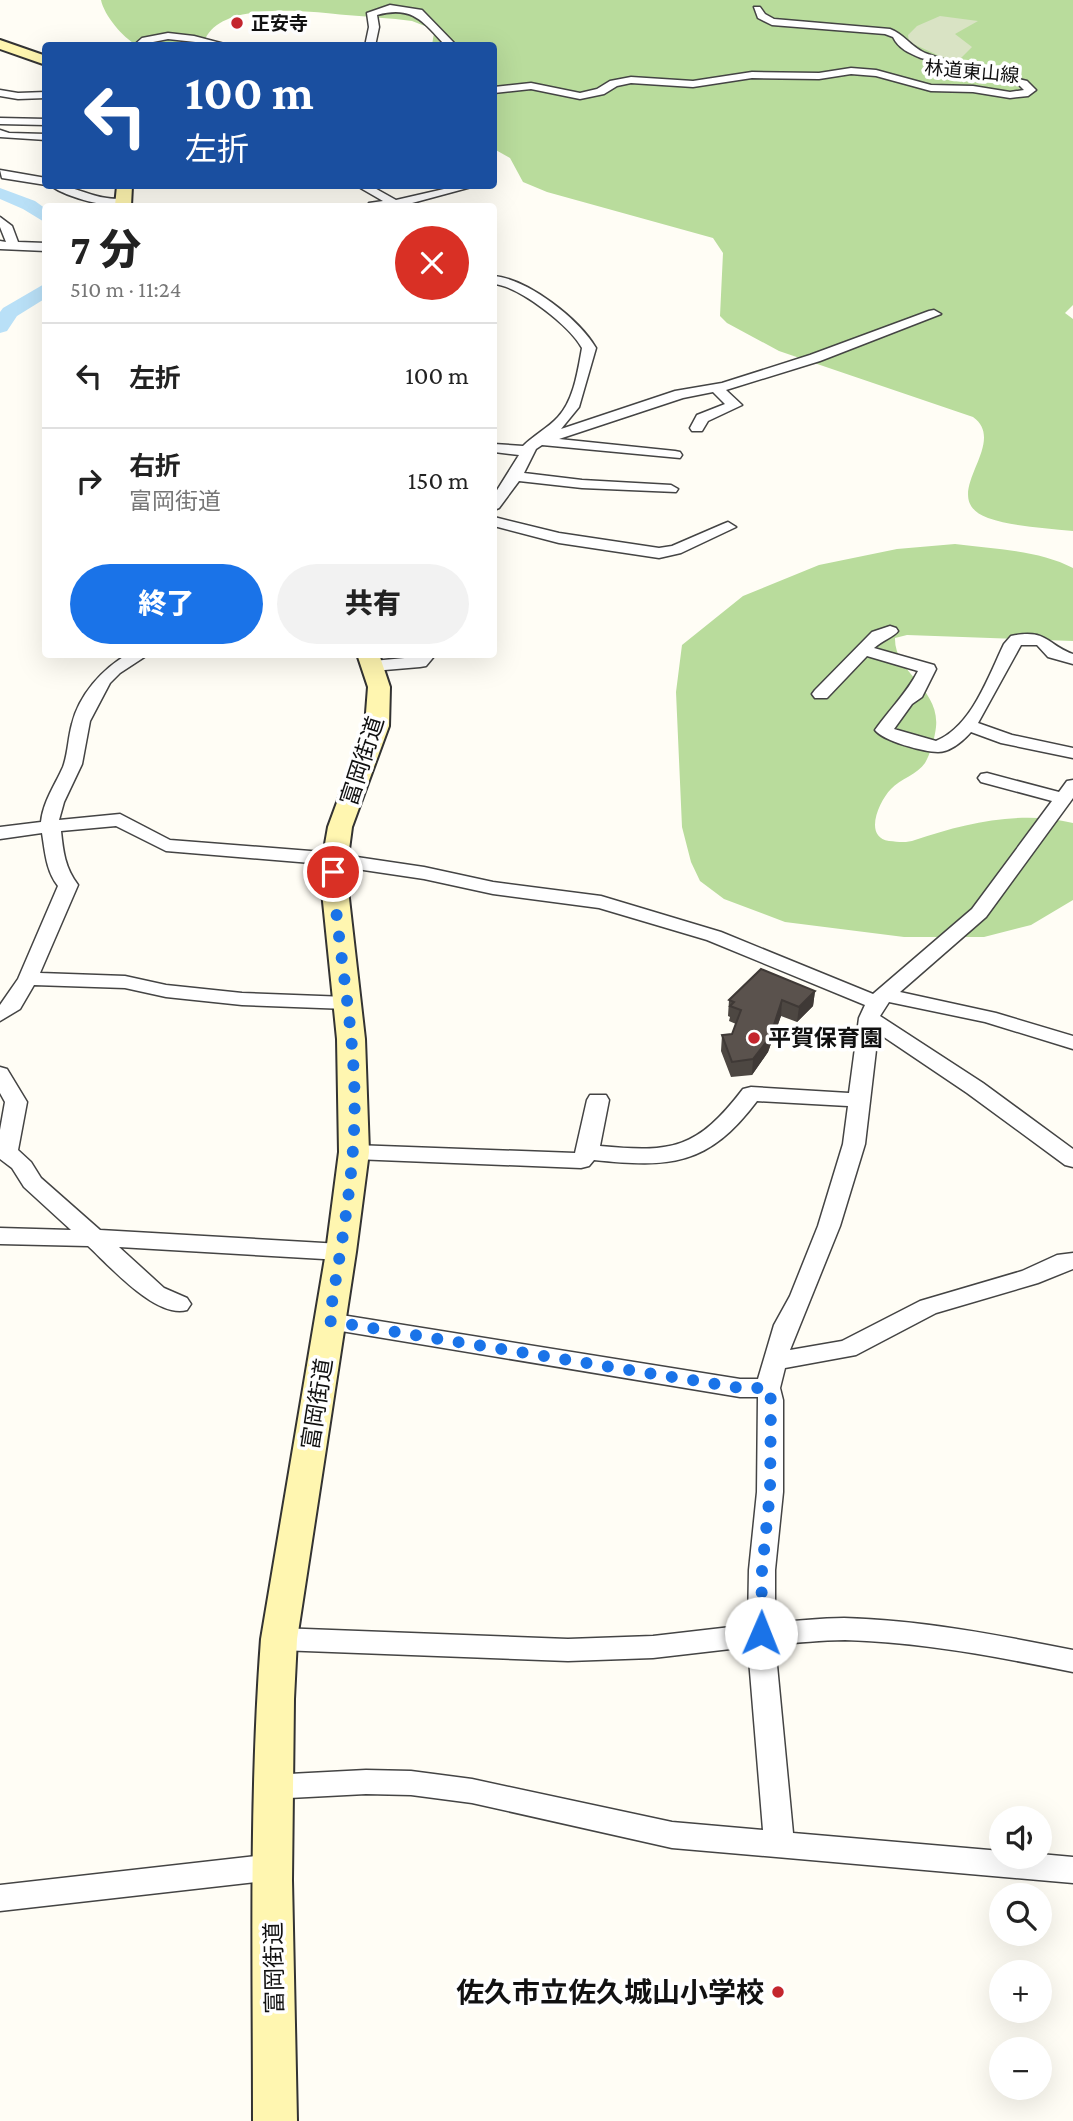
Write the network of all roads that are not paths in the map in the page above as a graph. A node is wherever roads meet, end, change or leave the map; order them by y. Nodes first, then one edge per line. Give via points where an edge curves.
1 (757, 9) dead end
2 (144, 42) edge
3 (203, 42) edge
4 (371, 42) edge
5 (448, 42) edge
6 (0, 44) edge
7 (42, 60) edge
8 (497, 89) edge
9 (0, 93) edge
10 (42, 95) edge
11 (0, 121) edge
12 (42, 122) edge
13 (0, 133) edge
14 (42, 137) edge
15 (0, 173) edge
16 (42, 180) edge
17 (66, 189) edge
18 (367, 189) edge
19 (457, 189) edge
20 (114, 203) edge
21 (392, 203) edge
22 (403, 203) edge
23 (0, 221) edge
24 (10, 246) edge
25 (42, 247) edge
26 (497, 280) edge
27 (933, 314) dead end
28 (716, 388) junction
29 (697, 428) dead end
30 (533, 446) junction
31 (497, 448) edge
32 (675, 455) dead end
33 (515, 476) junction
34 (671, 489) dead end
35 (497, 501) edge
36 (497, 523) edge
37 (728, 527) dead end
38 (890, 631) dead end
39 (866, 651) junction
40 (134, 658) edge
41 (424, 658) edge
42 (1073, 659) edge
43 (371, 660) edge
44 (821, 694) dead end
45 (967, 725) junction
46 (1073, 753) edge
47 (988, 778) dead end
48 (1068, 792) edge
49 (51, 828) junction
50 (0, 833) edge
51 (334, 860) junction
52 (28, 979) junction
53 (347, 1003) junction
54 (877, 1005) junction
55 (0, 1015) edge
56 (1073, 1043) edge
57 (0, 1074) edge
58 (598, 1100) dead end
59 (859, 1100) junction
60 (3, 1152) edge
61 (354, 1152) junction
62 (588, 1152) junction
63 (1073, 1160) edge
64 (0, 1236) edge
65 (94, 1238) junction
66 (341, 1252) junction
67 (1073, 1261) edge
68 (179, 1304) dead end
69 (329, 1321) junction
70 (774, 1361) junction
71 (768, 1388) junction
72 (761, 1633) junction
73 (279, 1639) junction
74 (1073, 1661) edge
75 (270, 1787) junction
76 (779, 1845) junction
77 (273, 1867) junction
78 (1073, 1870) edge
79 (0, 1898) edge
80 (275, 2121) edge

1 - 8 street, 林道東山線 via 765,19 779,23 887,31 919,52 1023,83 1031,90 1010,95 931,88 851,71 819,76 752,75 693,84 631,80 580,96 531,86
2 - 3 street via 174,37
4 - 5 street via 372,13 396,8 419,12
6 - 7 street
9 - 10 street
11 - 12 street
13 - 14 street
15 - 16 street
17 - 20 street
18 - 21 street
19 - 22 street
23 - 24 street via 12,235
24 - 25 street
26 - 30 street via 508,281 554,307 589,348 572,407
27 - 28 street via 815,358
28 - 29 street via 736,405 702,418
28 - 30 street via 680,394
30 - 31 street
30 - 32 street
30 - 33 street
33 - 34 street
33 - 35 street
36 - 37 street via 559,538 659,553
38 - 39 street via 878,635
39 - 44 street
39 - 45 street via 928,668 916,693 885,726 890,735 938,747
40 - 49 street via 103,681 81,721 73,764 55,803
41 - 43 street via 420,662
42 - 45 street via 1054,653 1039,640 1017,640
43 - 51 street, 富岡街道 via 380,699 377,726 340,827
45 - 46 street
47 - 48 street
48 - 54 street via 979,913
49 - 50 street
49 - 51 street via 120,820 166,845
49 - 52 street via 58,868 68,885
51 - 53 street, 富岡街道
51 - 54 street via 610,904 714,936
52 - 53 street via 125,982 242,999
52 - 55 street via 13,1005
53 - 61 street, 富岡街道
54 - 56 street via 989,1017
54 - 59 street
54 - 63 street via 975,1088
57 - 60 street via 16,1101
58 - 62 street
59 - 62 street via 751,1094 704,1145 662,1158
59 - 70 street via 854,1144 829,1226
60 - 65 street
61 - 62 street via 581,1161
61 - 66 street, 富岡街道
64 - 65 street
65 - 66 street
65 - 68 street via 156,1294
66 - 69 street, 富岡街道
67 - 70 street via 928,1307 847,1349
69 - 71 street via 740,1388
69 - 73 street, 富岡街道
70 - 71 street
71 - 72 street via 770,1492
72 - 73 street via 666,1646 568,1650
72 - 74 street via 882,1631
72 - 76 street
73 - 75 street, 富岡街道
75 - 76 street via 411,1783 532,1803 672,1835
75 - 77 street, 富岡街道
76 - 78 street
77 - 79 street
77 - 80 street, 富岡街道

